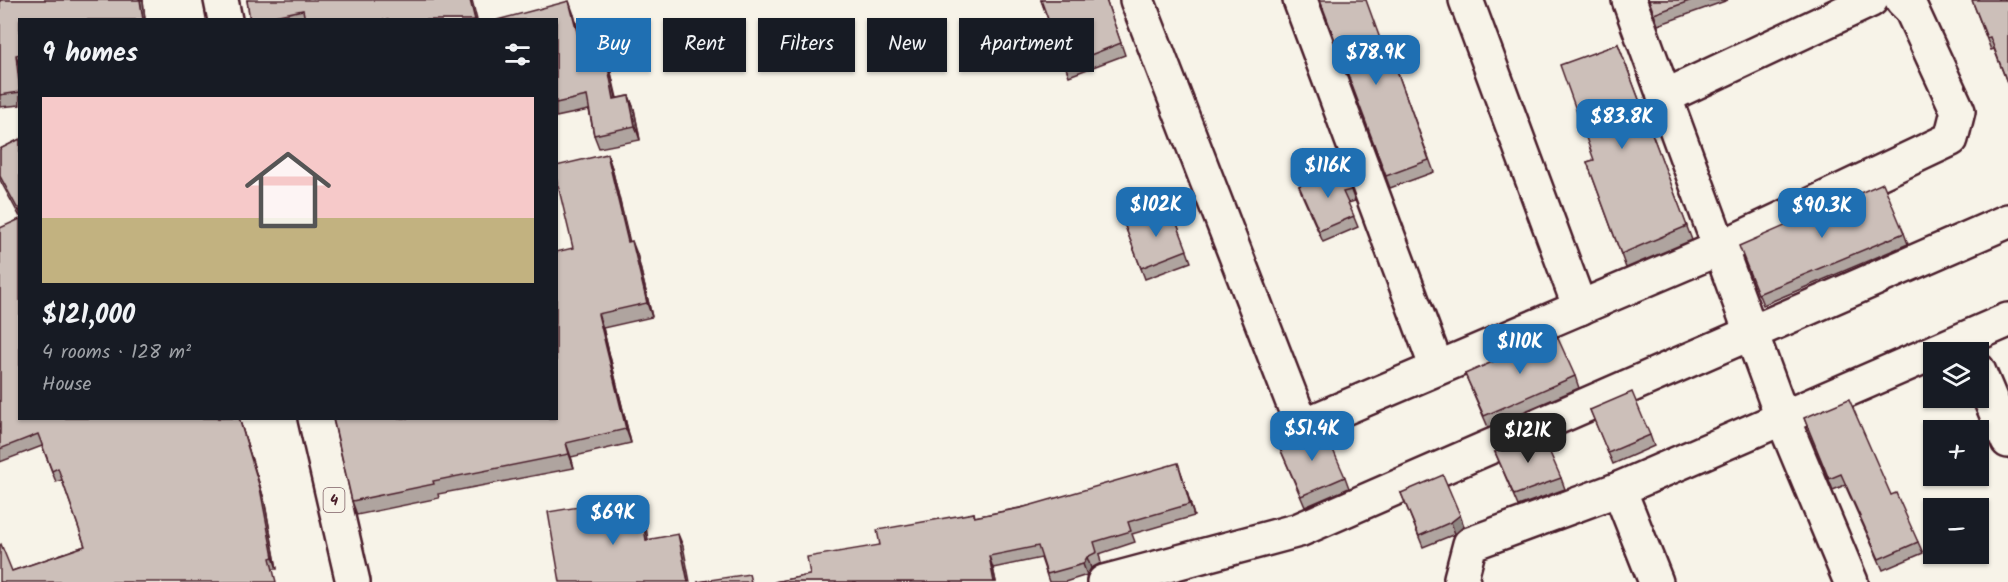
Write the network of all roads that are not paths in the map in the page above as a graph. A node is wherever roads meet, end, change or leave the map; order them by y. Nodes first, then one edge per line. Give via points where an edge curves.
1 (221, 0) edge
2 (1137, 0) edge
3 (1300, 0) edge
4 (1466, 0) edge
5 (1629, 0) edge
6 (1871, 0) edge
7 (1902, 0) edge
8 (225, 18) edge
9 (1664, 97) junction
10 (2008, 221) edge
11 (1720, 248) junction
12 (1580, 308) junction
13 (2008, 320) edge
14 (1752, 332) junction
15 (1973, 342) edge
16 (1923, 362) edge
17 (1437, 368) junction
18 (1989, 396) edge
19 (1782, 417) junction
20 (315, 420) edge
21 (2008, 441) edge
22 (1619, 489) junction
23 (353, 582) edge
24 (1104, 582) edge
25 (1463, 582) edge
26 (1656, 582) edge
27 (1851, 582) edge

1 - 8 main road
2 - 17 main road via 1302,426
3 - 17 main road
4 - 12 main road
5 - 9 main road
6 - 9 main road
7 - 11 main road via 1911,9 1958,111 1951,139
9 - 11 main road
10 - 14 main road
11 - 12 main road
11 - 14 main road
12 - 17 main road
13 - 15 main road
14 - 19 main road
14 - 24 main road via 1299,530
16 - 19 main road
18 - 21 main road
19 - 22 main road
19 - 27 main road
20 - 23 main road, 4
22 - 25 main road via 1470,544
22 - 26 main road

